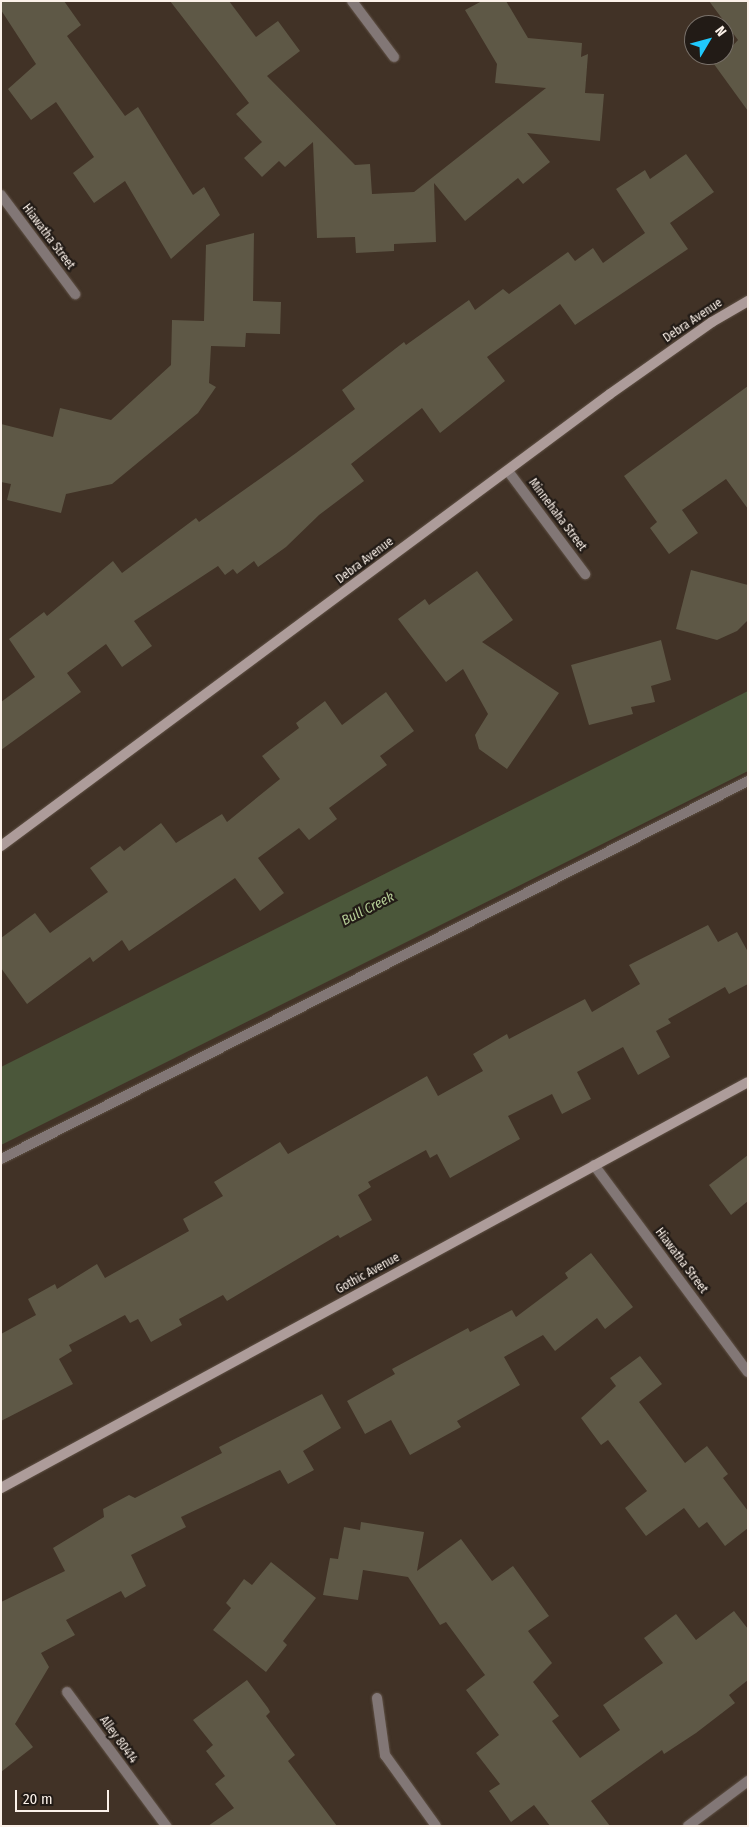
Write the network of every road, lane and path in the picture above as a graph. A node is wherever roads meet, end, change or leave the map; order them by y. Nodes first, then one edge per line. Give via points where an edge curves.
1 (352, 1) edge
2 (394, 57) dead end
3 (1, 195) edge
4 (75, 294) dead end
5 (748, 301) edge
6 (508, 471) junction
7 (585, 574) dead end
8 (748, 781) edge
9 (1, 846) edge
10 (748, 1082) edge
11 (1, 1158) edge
12 (594, 1165) junction
13 (748, 1372) edge
14 (1, 1488) edge
15 (67, 1692) dead end
16 (377, 1698) dead end
17 (748, 1781) edge
18 (166, 1826) edge
19 (436, 1826) edge
20 (688, 1826) edge

1 - 2 street
3 - 4 street, Hiawatha Street
5 - 6 street, Debra Avenue via 712,322
6 - 7 street, Minnehaha Street
6 - 9 street, Debra Avenue
8 - 11 street
10 - 12 street, Gothic Avenue
12 - 13 street, Hiawatha Street
12 - 14 street, Gothic Avenue
15 - 18 street, Alley 80414
16 - 19 street via 386,1755
17 - 20 street

